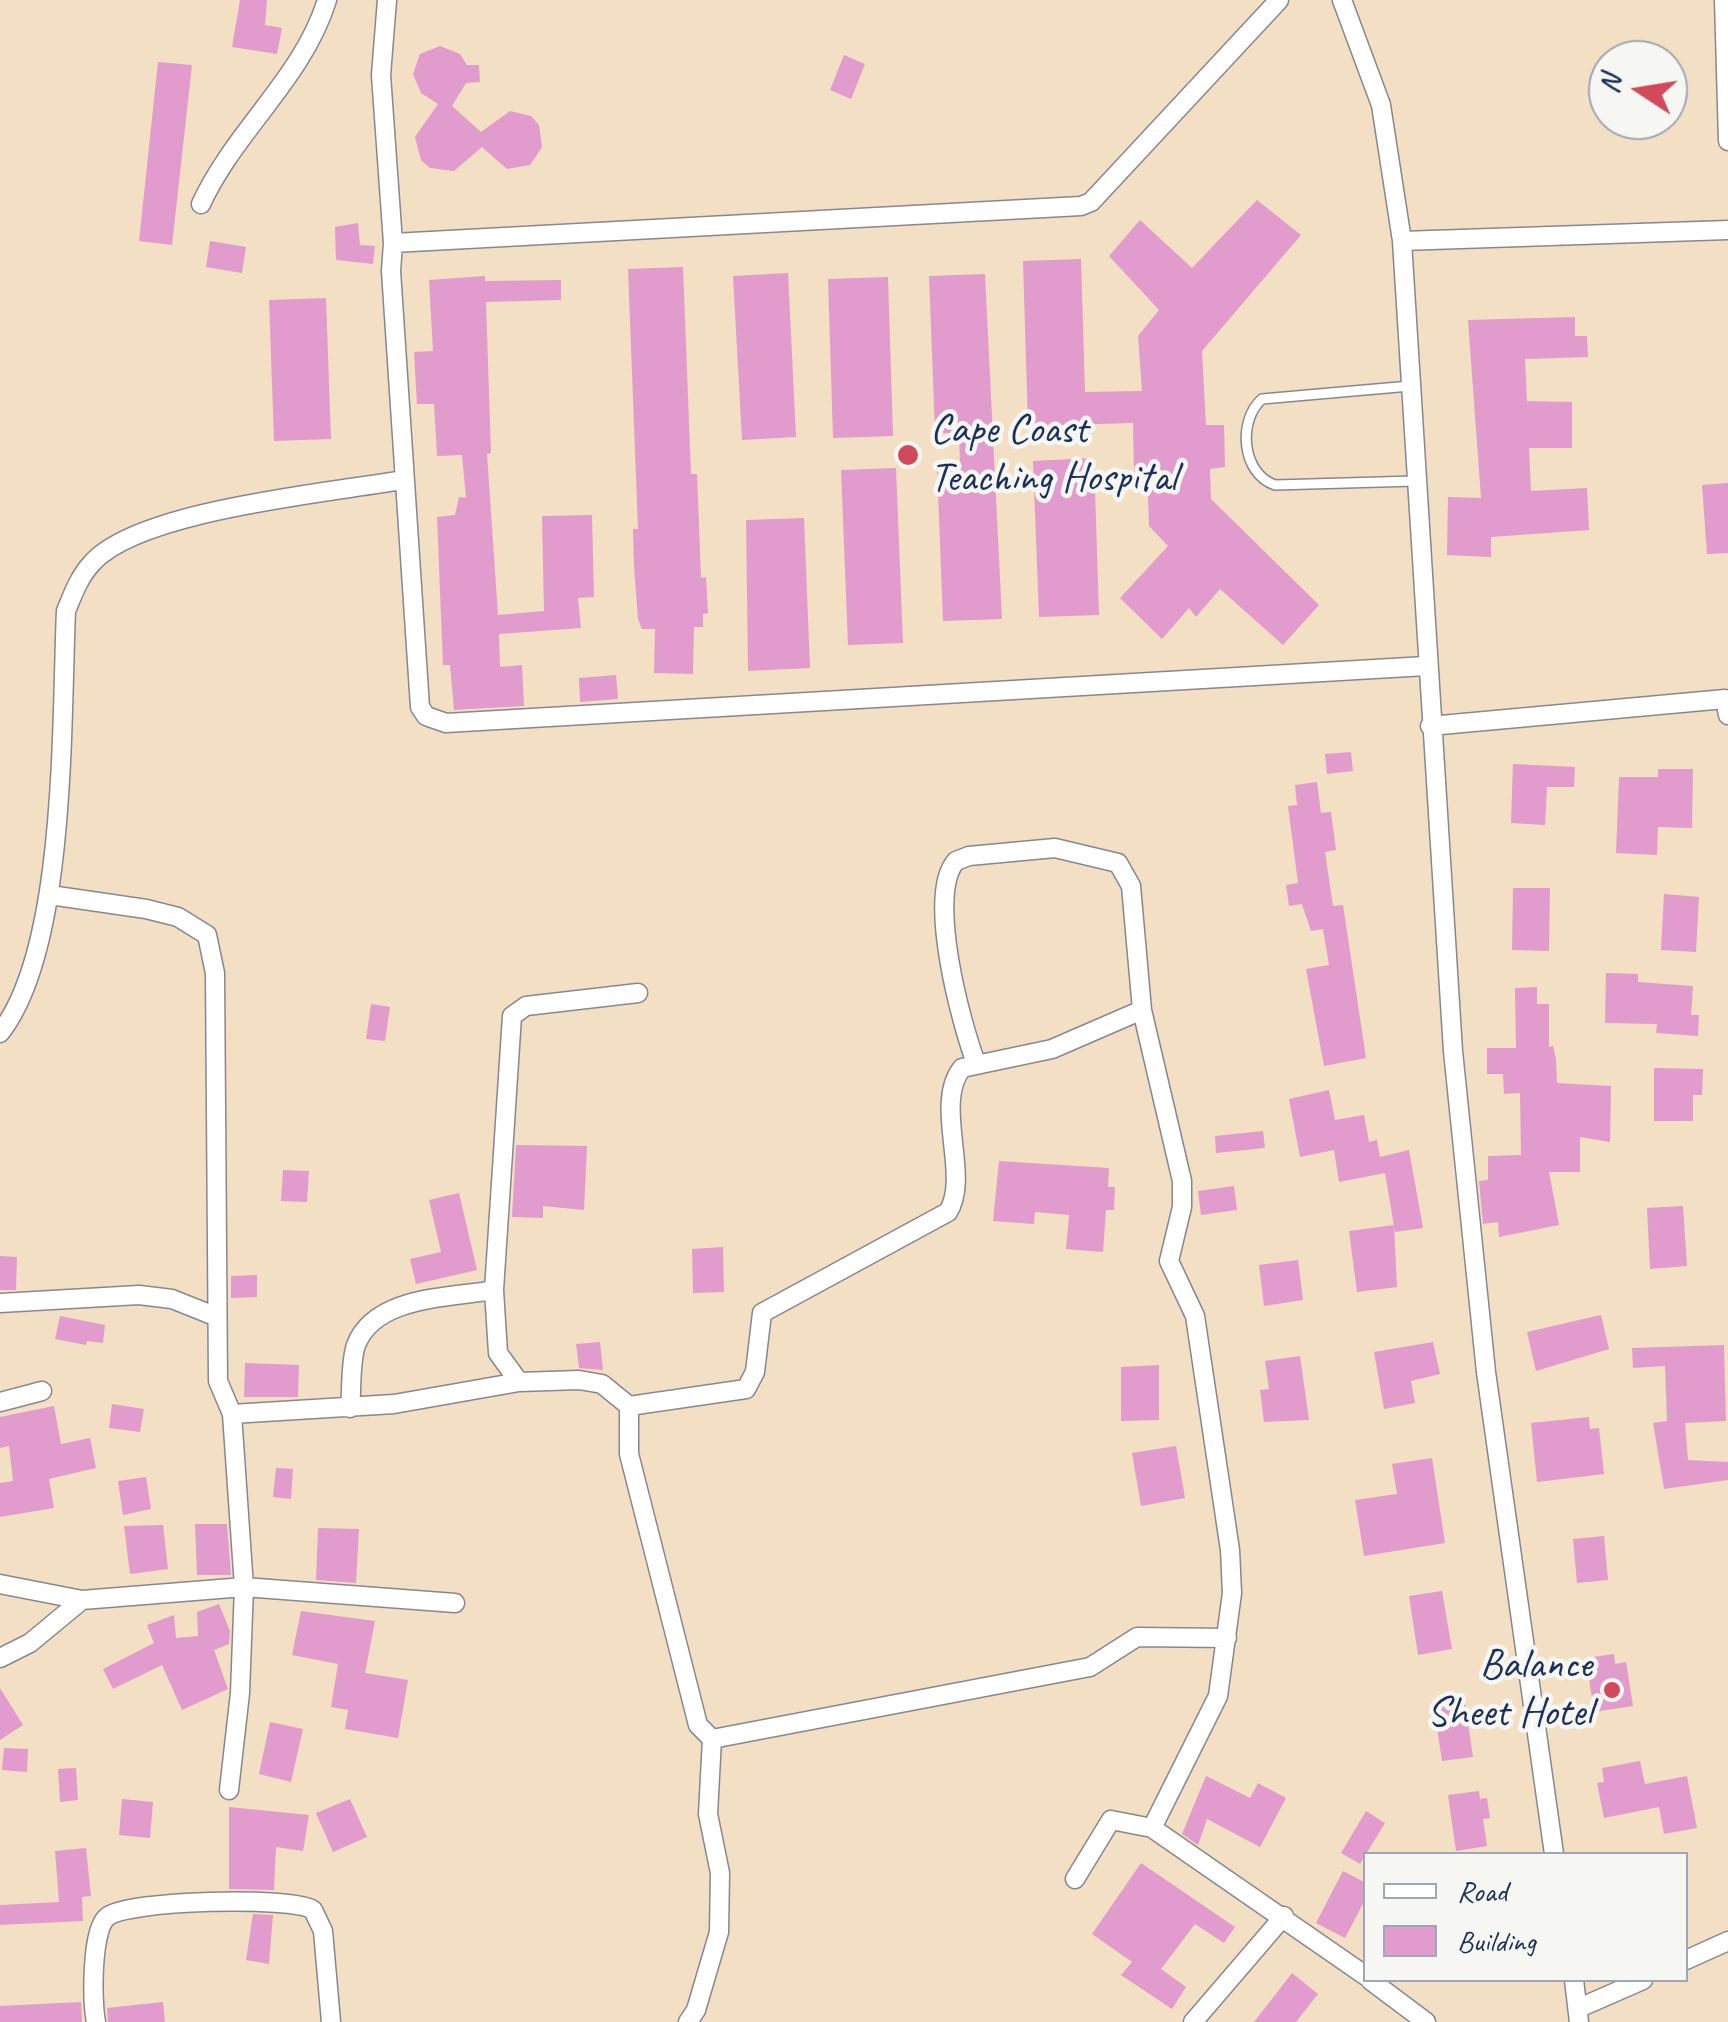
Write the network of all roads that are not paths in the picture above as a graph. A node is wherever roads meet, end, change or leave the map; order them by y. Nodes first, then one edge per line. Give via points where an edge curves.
1 (328, 0) edge
2 (386, 0) edge
3 (1279, 0) edge
4 (1342, 0) edge
5 (1724, 0) edge
6 (1728, 141) edge
7 (201, 204) dead end
8 (1728, 230) edge
9 (1402, 241) junction
10 (393, 243) junction
11 (1410, 386) junction
12 (402, 480) junction
13 (1415, 481) junction
14 (1426, 666) junction
15 (1727, 701) edge
16 (1430, 726) junction
17 (50, 896) junction
18 (638, 993) dead end
19 (1142, 1010) junction
20 (0, 1033) edge
21 (976, 1063) junction
22 (494, 1290) junction
23 (0, 1304) edge
24 (217, 1317) junction
25 (518, 1382) junction
26 (42, 1391) dead end
27 (0, 1402) edge
28 (629, 1406) junction
29 (350, 1408) junction
30 (232, 1414) junction
31 (0, 1584) edge
32 (244, 1587) junction
33 (82, 1600) junction
34 (455, 1602) dead end
35 (1228, 1638) junction
36 (0, 1658) edge
37 (712, 1739) junction
38 (229, 1790) dead end
39 (1152, 1828) junction
40 (1554, 1852) edge
41 (1075, 1879) dead end
42 (1284, 1916) junction
43 (1728, 1941) edge
44 (1688, 1959) edge
45 (1363, 1974) edge
46 (1373, 1982) edge
47 (1574, 1982) edge
48 (1639, 1982) edge
49 (1579, 2015) edge
50 (96, 2022) edge
51 (331, 2022) edge
52 (688, 2022) edge
53 (1194, 2022) edge
54 (1426, 2022) edge

1 - 7 street via 314,40
2 - 10 street via 381,74
3 - 10 street via 1081,206
4 - 9 street via 1381,105
5 - 6 street
8 - 9 street
9 - 11 street
10 - 12 street
11 - 13 street
11 - 13 lane via 1262,399 1248,416 1249,464 1275,485
12 - 14 street via 420,706 426,716 446,723
12 - 17 street via 161,523 94,560 66,611
13 - 14 street
14 - 16 street
15 - 16 street
16 - 40 street via 1453,1050 1486,1372
17 - 20 street via 18,1010
17 - 24 street via 146,909 207,935 215,973
18 - 22 street via 526,1006 512,1016
19 - 21 street via 1052,1050
19 - 21 street via 1131,886 1118,863 1055,848 969,856 947,870 945,882 952,989
19 - 35 street via 1182,1180 1169,1261 1195,1316 1230,1550
21 - 28 street via 962,1068 952,1089 948,1212 762,1313 755,1372 746,1389
22 - 25 street via 498,1354
22 - 29 street via 388,1310 369,1321 355,1348
23 - 24 street via 139,1295 172,1299
24 - 30 street via 218,1380
25 - 28 street via 602,1384
25 - 29 street
26 - 27 street
28 - 37 street via 629,1454 698,1725
29 - 30 street
30 - 32 street
31 - 33 street
32 - 33 street
32 - 34 street
32 - 38 street
33 - 36 street via 30,1643
35 - 37 street via 1137,1637 1090,1667
35 - 39 street via 1218,1696
37 - 52 street via 708,1814 720,1873 719,1932
39 - 41 street via 1110,1820
39 - 42 street
42 - 45 street
42 - 53 street
43 - 44 street
46 - 54 street
47 - 49 street
48 - 49 street
50 - 51 street via 96,1942 109,1914 147,1906 289,1903 313,1910 322,1931

